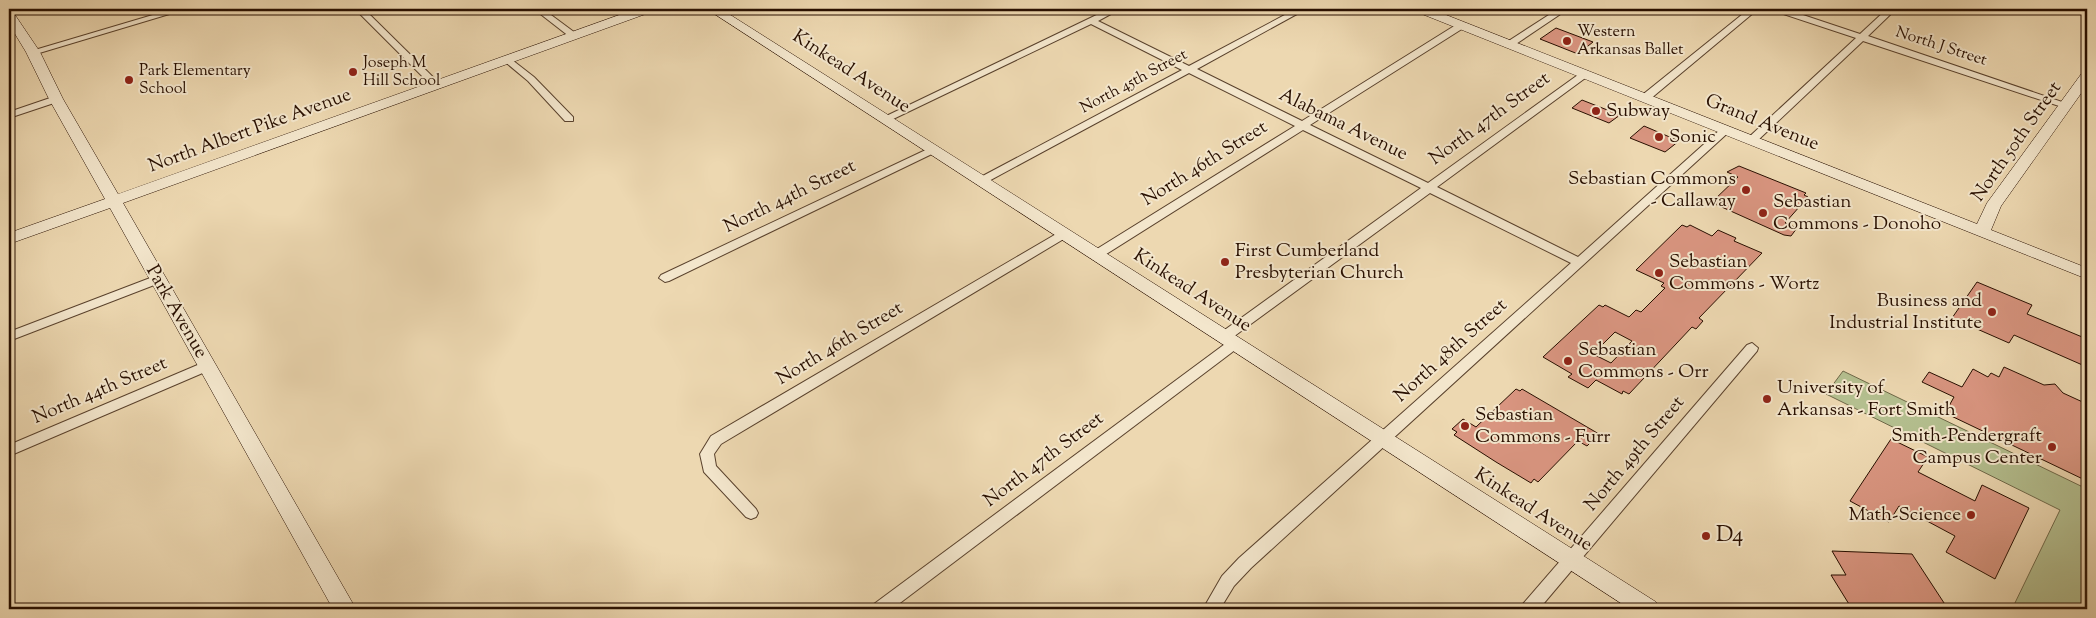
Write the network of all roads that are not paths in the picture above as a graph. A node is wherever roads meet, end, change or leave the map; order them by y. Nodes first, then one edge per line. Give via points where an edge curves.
1 (182, 9) edge
2 (538, 9) edge
3 (647, 9) edge
4 (713, 9) edge
5 (1116, 9) edge
6 (1302, 9) edge
7 (1421, 9) edge
8 (1564, 9) edge
9 (1754, 9) edge
10 (1777, 9) edge
11 (1892, 9) edge
12 (364, 10) edge
13 (9, 16) edge
14 (1091, 21) junction
15 (1462, 25) junction
16 (573, 35) junction
17 (1862, 37) junction
18 (1510, 44) junction
19 (33, 52) junction
20 (507, 59) junction
21 (1189, 69) junction
22 (1585, 74) junction
23 (2087, 76) edge
24 (436, 85) junction
25 (1645, 98) junction
26 (56, 99) junction
27 (2066, 104) junction
28 (9, 115) edge
29 (569, 119) dead end
30 (885, 119) junction
31 (1303, 124) junction
32 (1726, 130) junction
33 (1752, 140) junction
34 (932, 150) junction
35 (981, 181) junction
36 (1430, 188) junction
37 (113, 201) junction
38 (1982, 232) junction
39 (1063, 234) junction
40 (9, 239) edge
41 (1096, 255) junction
42 (1579, 262) junction
43 (2087, 274) edge
44 (665, 278) dead end
45 (158, 279) junction
46 (9, 338) edge
47 (1229, 341) junction
48 (1752, 348) dead end
49 (207, 366) junction
50 (1382, 439) junction
51 (9, 451) edge
52 (751, 512) dead end
53 (1571, 559) junction
54 (345, 609) edge
55 (880, 609) edge
56 (1211, 609) edge
57 (1529, 609) edge
58 (1648, 609) edge

1 - 19 street
2 - 16 street
3 - 16 street, North Albert Pike Avenue
4 - 30 street, Kinkead Avenue
5 - 14 street
6 - 21 street, North 45th Street
7 - 15 street, Grand Avenue
8 - 18 street
9 - 25 street
10 - 17 street, North J Street
11 - 17 street
12 - 24 street
13 - 19 street, Park Avenue
14 - 21 street, Alabama Avenue
14 - 30 street
15 - 18 street, Grand Avenue
15 - 31 street, North 46th Street
16 - 20 street, North Albert Pike Avenue
17 - 27 street, North J Street
17 - 33 street
18 - 22 street, Grand Avenue
19 - 26 street, Park Avenue
20 - 24 street, North Albert Pike Avenue
20 - 29 street
21 - 31 street, Alabama Avenue
21 - 35 street, North 45th Street
22 - 25 street, Grand Avenue
22 - 36 street, North 47th Street
23 - 27 street, North 50th Street
24 - 37 street, North Albert Pike Avenue
25 - 32 street, Grand Avenue
26 - 28 street
26 - 37 street, Park Avenue
27 - 38 street, North 50th Street via 1993,206
30 - 34 street, Kinkead Avenue
31 - 36 street, Alabama Avenue
31 - 41 street, North 46th Street
32 - 33 street, Grand Avenue
32 - 42 street, North 48th Street
33 - 38 street, Grand Avenue
34 - 35 street, Kinkead Avenue
34 - 44 street, North 44th Street
35 - 39 street, Kinkead Avenue
36 - 42 street, Alabama Avenue
36 - 47 street, North 47th Street
37 - 40 street, North Albert Pike Avenue
37 - 45 street, Park Avenue
38 - 43 street, Grand Avenue
39 - 41 street, Kinkead Avenue
39 - 52 street, North 46th Street via 716,440 707,454 709,468
41 - 47 street, Kinkead Avenue
42 - 50 street, North 48th Street
45 - 46 street
45 - 49 street, Park Avenue
47 - 50 street, Kinkead Avenue
47 - 55 street, North 47th Street
48 - 53 street, North 49th Street
49 - 51 street, North 44th Street
49 - 54 street, Park Avenue
50 - 53 street, Kinkead Avenue
50 - 56 street, North 48th Street via 1245,563 1228,581
53 - 57 street, North 49th Street
53 - 58 street, Kinkead Avenue

